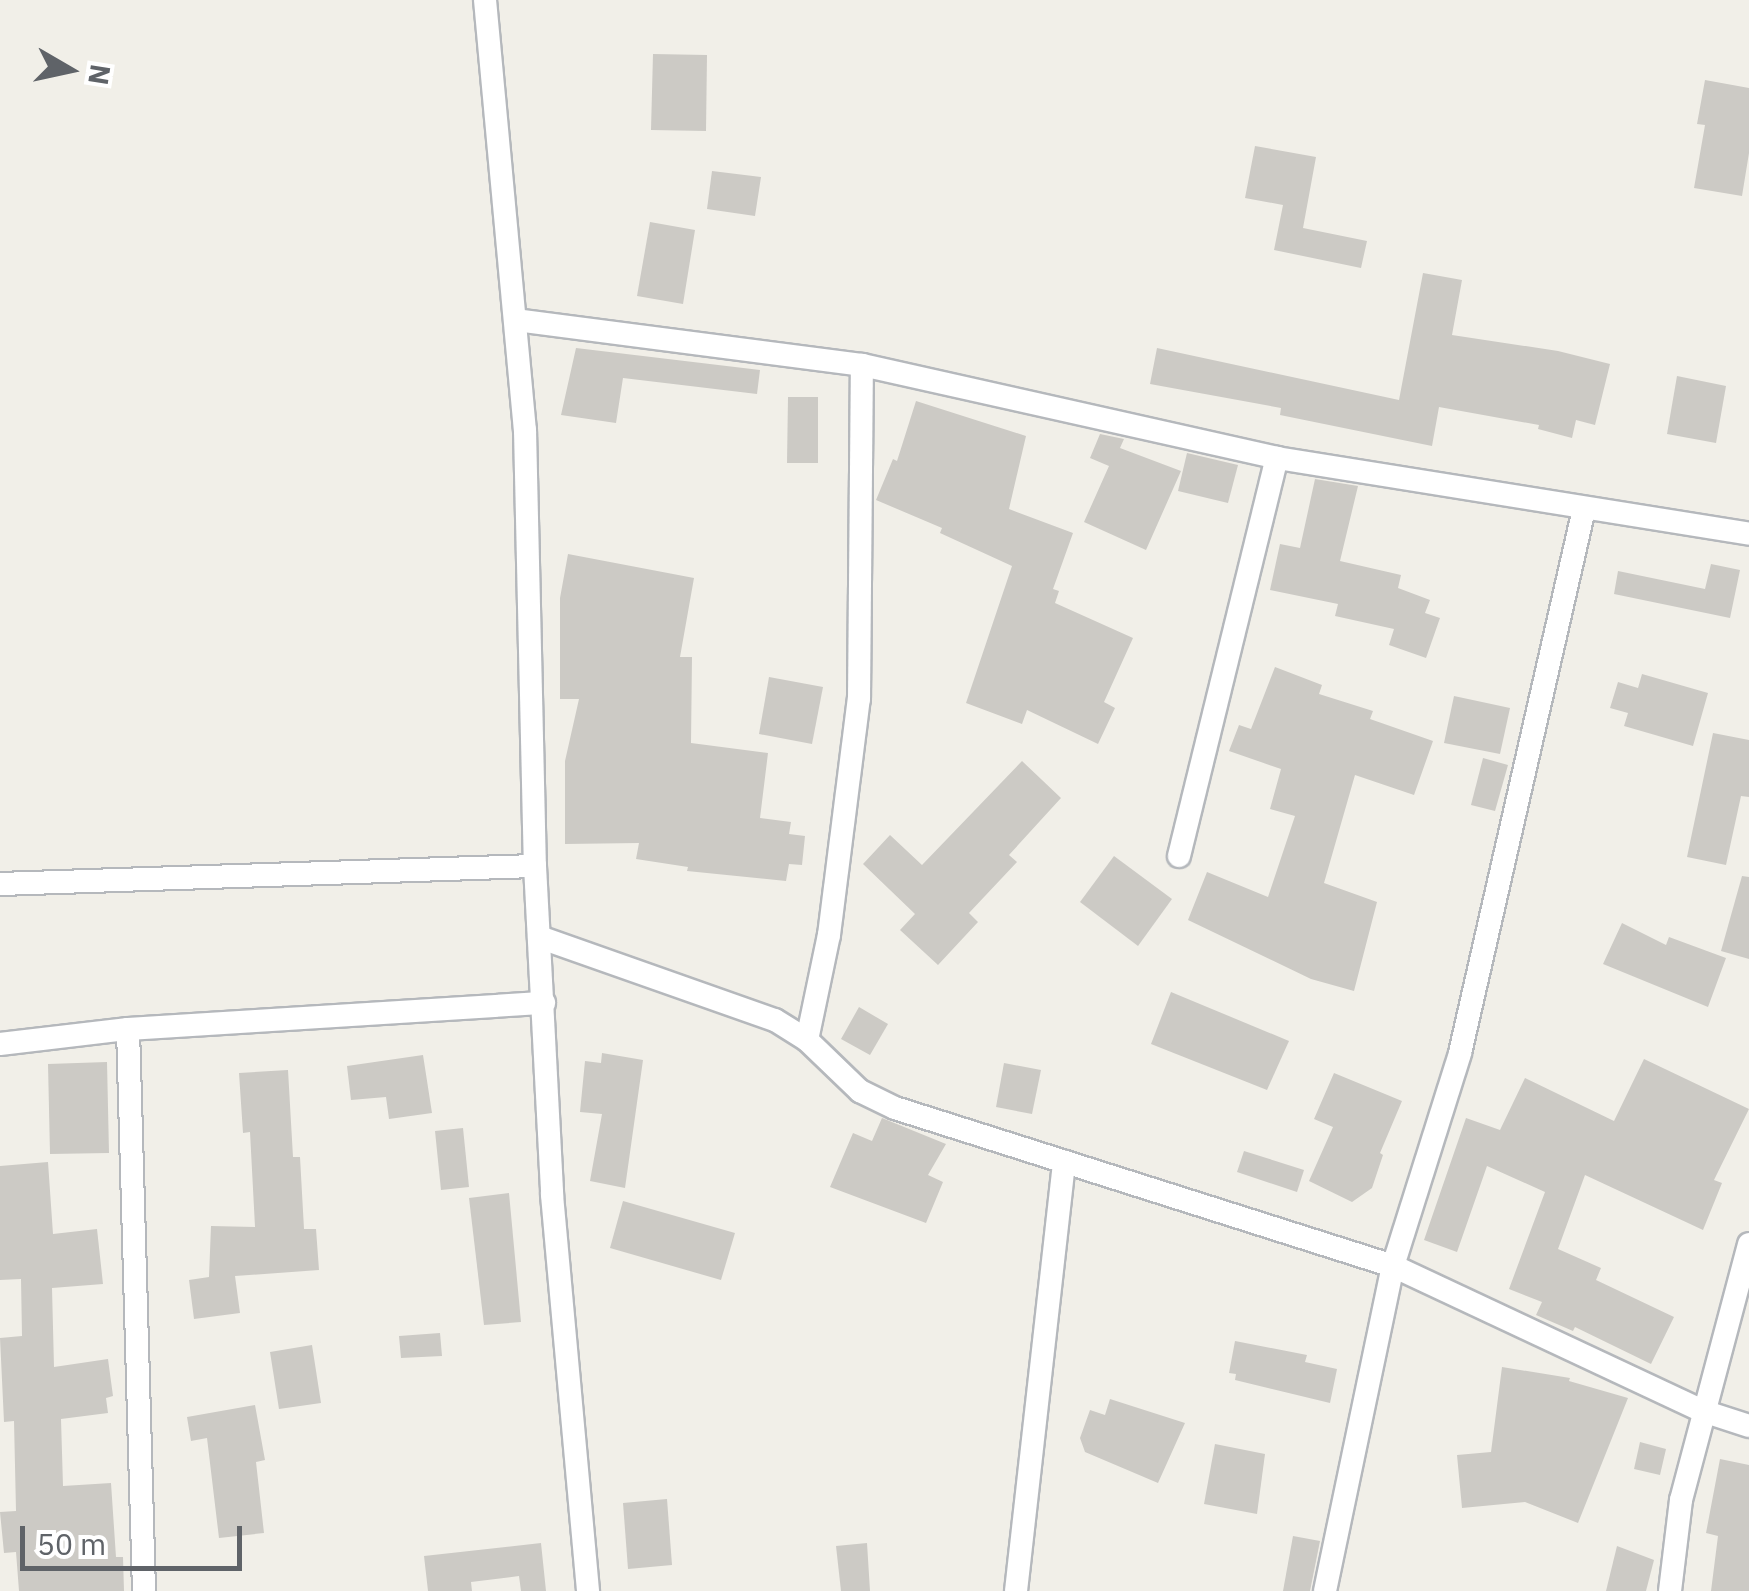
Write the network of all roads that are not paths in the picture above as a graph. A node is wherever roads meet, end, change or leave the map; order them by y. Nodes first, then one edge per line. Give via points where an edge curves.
1 (485, 0) edge
2 (516, 320) junction
3 (862, 365) junction
4 (1277, 458) junction
5 (1584, 509) junction
6 (1749, 534) edge
7 (1179, 856) dead end
8 (535, 866) junction
9 (0, 884) edge
10 (539, 937) junction
11 (544, 1003) junction
12 (128, 1029) junction
13 (807, 1040) junction
14 (0, 1044) edge
15 (1064, 1162) junction
16 (1749, 1244) edge
17 (1393, 1266) junction
18 (1702, 1411) junction
19 (1749, 1426) edge
20 (144, 1591) edge
21 (588, 1591) edge
22 (1016, 1591) edge
23 (1325, 1591) edge
24 (1670, 1591) edge

1 - 2 street
2 - 3 street
2 - 8 street via 525,430
3 - 4 street
3 - 13 street via 858,699 829,936
4 - 5 street
4 - 7 street
5 - 6 street
5 - 17 street via 1460,1053
8 - 9 street
8 - 10 street
10 - 11 street
10 - 13 street via 775,1020
11 - 12 street
11 - 21 street via 552,1195
12 - 14 street
12 - 20 street
13 - 15 street via 860,1091 895,1108
15 - 17 street
15 - 22 street
16 - 18 street
17 - 18 street
17 - 23 street
18 - 19 street
18 - 24 street via 1681,1500

